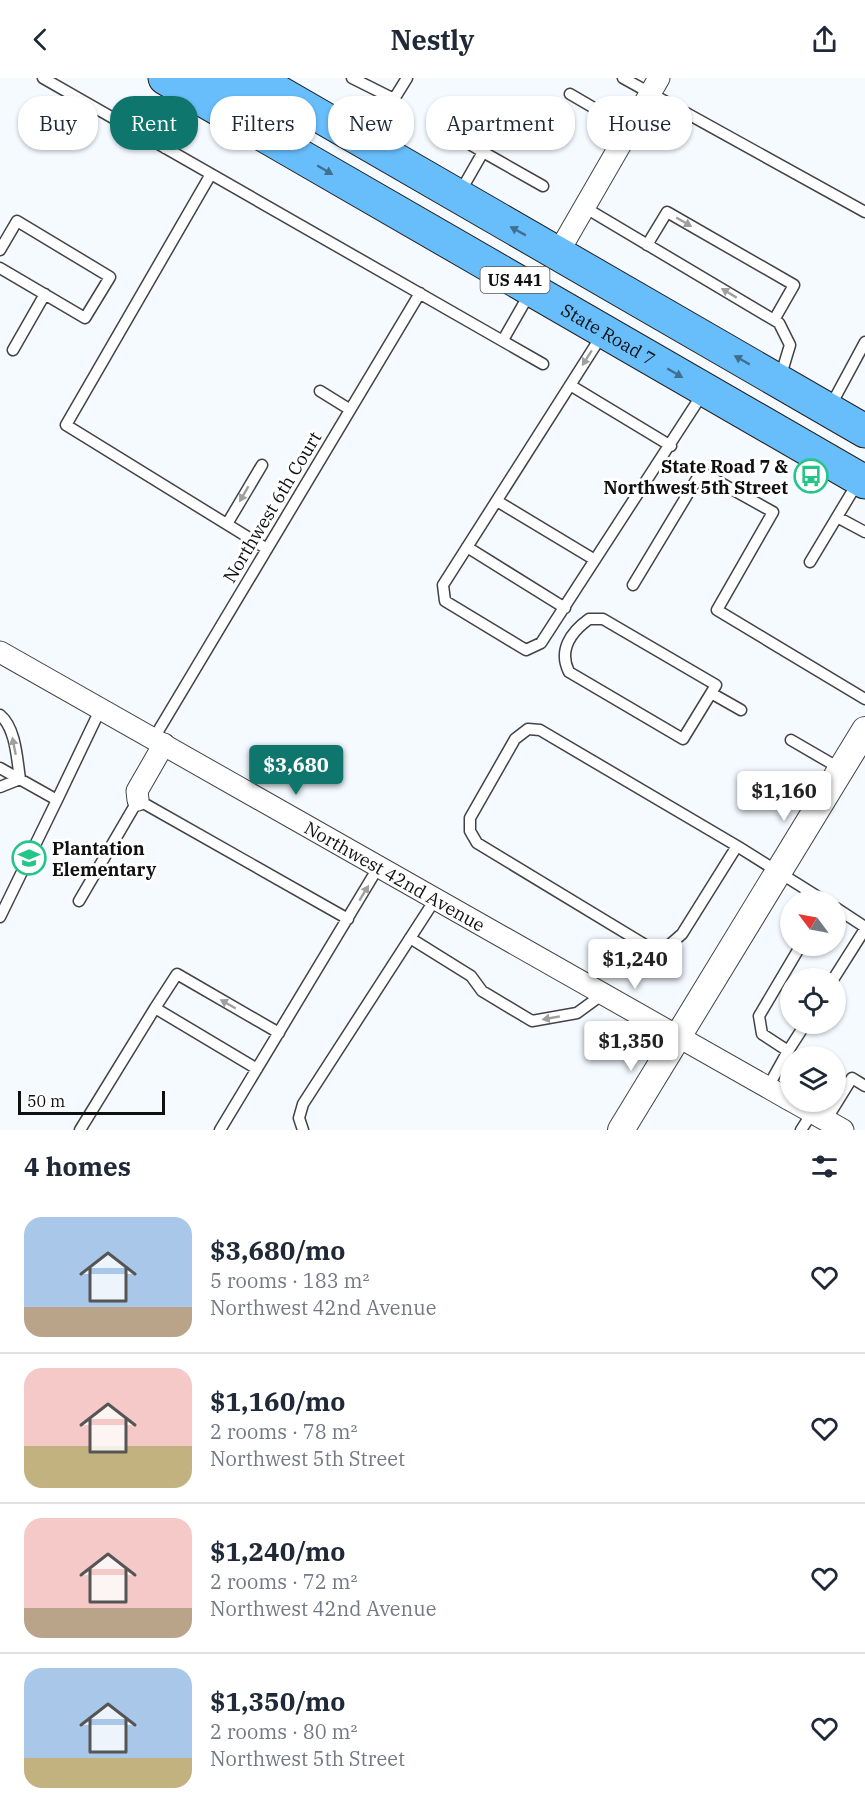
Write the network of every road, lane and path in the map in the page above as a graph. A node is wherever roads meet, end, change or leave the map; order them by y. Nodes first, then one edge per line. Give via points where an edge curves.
1 (43, 78) edge
2 (165, 78) edge
3 (352, 78) edge
4 (407, 78) edge
5 (623, 78) edge
6 (270, 81) edge
7 (655, 85) edge
8 (194, 94) junction
9 (570, 94) dead end
10 (388, 96) edge
11 (396, 96) edge
12 (587, 104) edge
13 (110, 116) edge
14 (170, 150) edge
15 (394, 150) edge
16 (480, 150) edge
17 (618, 150) edge
18 (483, 152) junction
19 (394, 159) junction
20 (211, 174) junction
21 (543, 186) dead end
22 (458, 197) junction
23 (584, 207) junction
24 (865, 212) edge
25 (647, 245) junction
26 (0, 250) edge
27 (558, 253) junction
28 (0, 268) edge
29 (532, 290) junction
30 (420, 293) junction
31 (45, 294) junction
32 (774, 320) junction
33 (604, 332) junction
34 (503, 340) junction
35 (865, 342) edge
36 (13, 350) dead end
37 (543, 364) dead end
38 (779, 381) junction
39 (570, 385) junction
40 (705, 390) junction
41 (321, 391) dead end
42 (350, 409) junction
43 (829, 410) junction
44 (865, 431) edge
45 (671, 446) junction
46 (262, 465) dead end
47 (862, 480) edge
48 (497, 501) junction
49 (837, 517) junction
50 (227, 524) junction
51 (865, 532) edge
52 (467, 547) junction
53 (267, 549) junction
54 (595, 560) junction
55 (810, 562) dead end
56 (633, 585) dead end
57 (565, 608) junction
58 (0, 652) edge
59 (711, 693) junction
60 (865, 699) edge
61 (101, 708) junction
62 (741, 710) dead end
63 (0, 715) edge
64 (865, 730) edge
65 (791, 740) dead end
66 (159, 741) junction
67 (850, 760) junction
68 (0, 768) edge
69 (20, 779) junction
70 (0, 787) edge
71 (57, 800) junction
72 (138, 800) junction
73 (737, 846) junction
74 (379, 866) junction
75 (779, 872) junction
76 (807, 890) edge
77 (436, 898) junction
78 (79, 901) dead end
79 (846, 915) edge
80 (0, 917) edge
81 (348, 919) junction
82 (865, 928) edge
83 (411, 939) junction
84 (794, 956) edge
85 (840, 968) edge
86 (603, 994) junction
87 (156, 1008) junction
88 (279, 1033) junction
89 (678, 1036) junction
90 (780, 1046) edge
91 (780, 1065) edge
92 (257, 1069) junction
93 (865, 1086) edge
94 (768, 1087) junction
95 (780, 1094) edge
96 (806, 1112) edge
97 (821, 1123) edge
98 (80, 1130) edge
99 (220, 1130) edge
100 (302, 1130) edge
101 (621, 1130) edge

1 - 13 lane
2 - 8 main road, State Road 7 / US 441
3 - 10 lane
4 - 11 lane
5 - 7 lane
6 - 8 main road via 219,80
6 - 19 main road, US 441
7 - 24 lane
8 -> 29 main road, State Road 7 / US 441
9 - 12 lane
14 - 20 lane
15 - 19 lane
16 - 18 lane
17 - 23 street
18 - 21 lane
18 - 22 lane
19 - 22 main road, US 441
20 - 30 lane
20 - 50 lane via 66,425
27 -> 22 main road, US 441
23 - 25 lane
23 - 27 street
32 -> 25 lane
25 -> 32 lane via 667,212 794,285
26 - 31 lane via 16,221 110,278 85,318
38 -> 27 main road, US 441
28 - 31 lane
29 - 33 main road, State Road 7 / US 441
29 - 34 lane
30 - 34 lane
30 - 42 lane, Northwest 6th Court
31 - 36 lane
32 - 38 lane via 790,345
33 -> 39 lane
33 -> 40 main road, State Road 7 / US 441
34 - 37 lane
35 - 43 lane
38 - 43 main road, US 441
39 - 45 lane
39 - 48 lane
40 - 45 lane
40 - 47 main road, State Road 7 / US 441
41 - 42 lane
42 - 53 lane, Northwest 6th Court
43 - 44 main road, US 441
45 - 54 lane
46 -> 50 lane
47 - 49 lane
48 - 52 lane
48 - 54 lane
49 - 51 lane
49 - 55 lane
50 - 53 lane
52 - 57 lane
52 - 57 lane via 443,585 445,601 526,650 542,643
53 - 66 lane, Northwest 6th Court
54 - 57 lane
56 - 60 lane via 701,472 773,512 717,610
58 - 61 street, Northwest 42nd Avenue
59 - 59 lane via 716,685 603,619 589,619 579,626 566,647 564,661 569,672 683,739
59 - 62 lane
61 - 66 street, Northwest 42nd Avenue
61 - 71 lane
69 -> 63 lane via 11,733
64 - 67 street
65 - 67 lane
66 - 72 street via 137,791
66 - 74 street, Northwest 42nd Avenue
67 - 75 street
68 - 69 lane
69 - 70 lane
69 - 71 lane
71 - 80 lane
72 - 78 lane
72 - 81 lane
73 - 73 lane via 540,730 528,729 515,739 470,818 470,831 477,843 652,949 666,948 682,934
73 - 75 lane
74 - 77 street, Northwest 42nd Avenue
81 -> 74 lane
75 - 76 lane
75 - 89 street
77 - 83 lane
77 - 86 street, Northwest 42nd Avenue
79 - 82 lane
81 - 88 lane
82 - 85 lane
86 -> 83 lane via 576,1013 532,1021 482,991 471,975
83 - 100 lane via 303,1104 299,1118
84 - 90 lane via 759,1016 762,1034
86 - 89 street, Northwest 42nd Avenue
88 -> 87 lane via 177,974
87 - 92 lane
87 - 98 lane
88 - 92 lane
89 - 94 street, Northwest 42nd Avenue
89 - 101 street
91 - 94 lane
92 - 99 lane
93 - 97 lane via 852,1078
94 - 95 street, Northwest 42nd Avenue
96 - 97 street, Northwest 42nd Avenue

